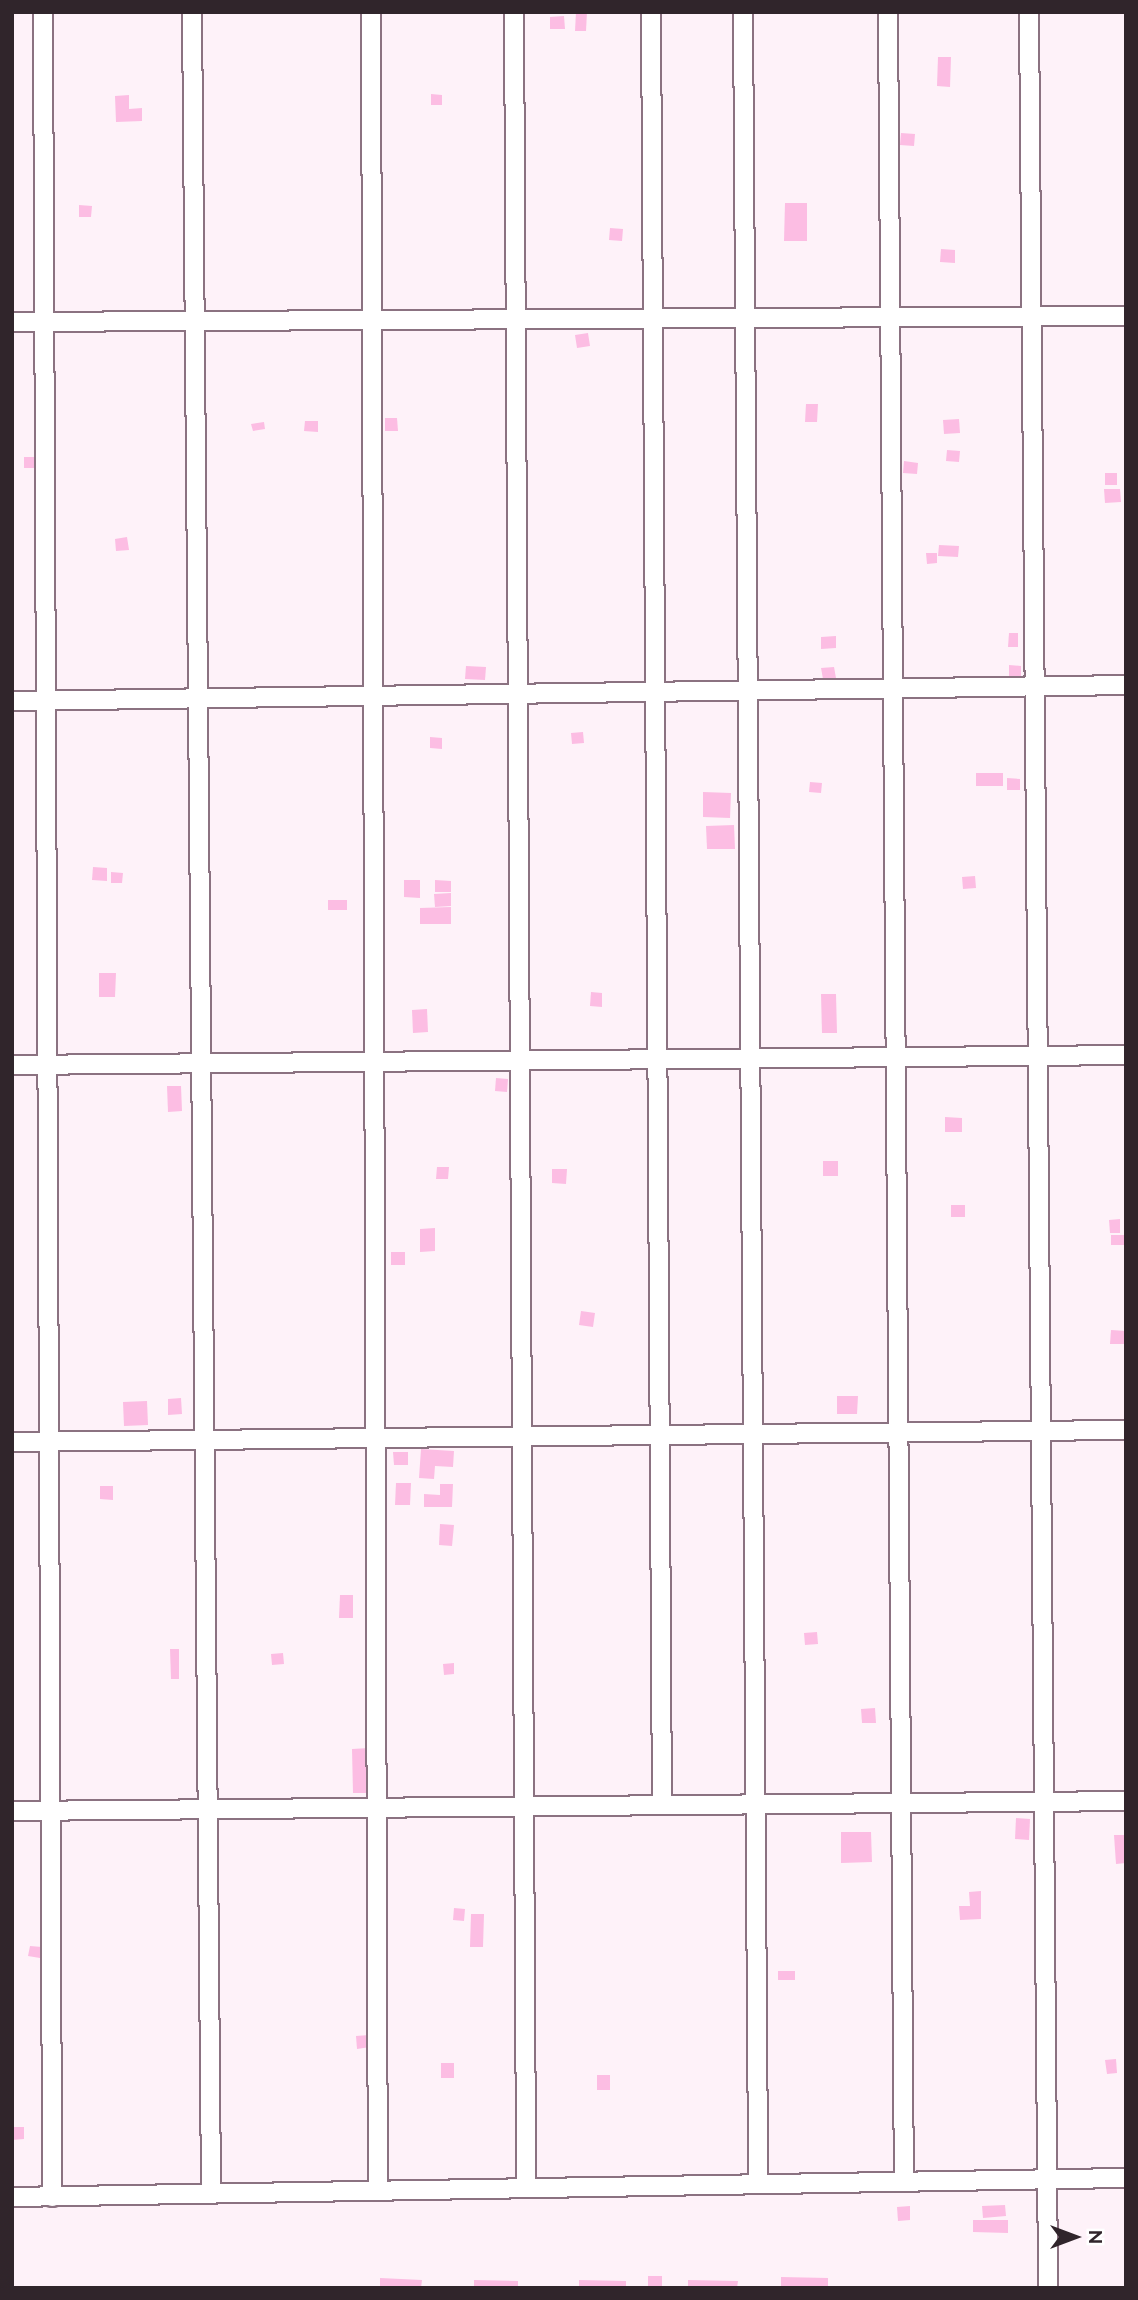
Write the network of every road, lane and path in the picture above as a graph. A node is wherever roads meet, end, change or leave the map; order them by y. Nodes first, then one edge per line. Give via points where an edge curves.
1 (43, 12) edge
2 (192, 12) edge
3 (370, 12) edge
4 (514, 12) edge
5 (651, 12) edge
6 (743, 12) edge
7 (888, 12) edge
8 (1029, 12) edge
9 (1032, 316) junction
10 (1126, 316) edge
11 (890, 317) junction
12 (653, 318) junction
13 (746, 318) junction
14 (515, 319) junction
15 (372, 320) junction
16 (194, 321) junction
17 (12, 322) edge
18 (44, 322) junction
19 (1126, 685) edge
20 (1035, 686) junction
21 (892, 689) junction
22 (748, 691) junction
23 (655, 692) junction
24 (517, 694) junction
25 (373, 696) junction
26 (198, 698) junction
27 (12, 701) edge
28 (46, 701) junction
29 (1126, 1055) edge
30 (1038, 1056) junction
31 (895, 1057) junction
32 (657, 1059) junction
33 (751, 1059) junction
34 (520, 1060) junction
35 (374, 1062) junction
36 (201, 1063) junction
37 (47, 1064) junction
38 (12, 1065) edge
39 (1126, 1430) edge
40 (1041, 1431) junction
41 (898, 1432) junction
42 (753, 1434) junction
43 (660, 1435) junction
44 (522, 1436) junction
45 (375, 1438) junction
46 (204, 1440) junction
47 (49, 1441) junction
48 (12, 1442) edge
49 (1126, 1801) edge
50 (1044, 1802) junction
51 (901, 1803) junction
52 (662, 1805) junction
53 (756, 1805) junction
54 (524, 1807) junction
55 (376, 1808) junction
56 (207, 1810) junction
57 (12, 1811) edge
58 (51, 1811) junction
59 (1126, 2178) edge
60 (1047, 2179) junction
61 (904, 2182) junction
62 (758, 2184) junction
63 (526, 2188) junction
64 (378, 2191) junction
65 (211, 2194) junction
66 (12, 2197) edge
67 (52, 2197) junction
68 (1048, 2288) edge

1 - 18 street
2 - 16 street
3 - 15 street
4 - 14 street
5 - 12 street
6 - 13 street
7 - 11 street
8 - 9 street
9 - 10 street
9 - 11 street
9 - 20 street
11 - 13 street
11 - 21 street
12 - 13 street
12 - 14 street
12 - 23 street
13 - 22 street
14 - 15 street
14 - 24 street
15 - 16 street
15 - 25 street
16 - 18 street
16 - 26 street
17 - 18 street
18 - 28 street
19 - 20 street
20 - 21 street
20 - 30 street
21 - 22 street
21 - 31 street
22 - 23 street
22 - 33 street
23 - 24 street
23 - 32 street
24 - 25 street
24 - 34 street
25 - 26 street
25 - 35 street
26 - 28 street
26 - 36 street
27 - 28 street
28 - 37 street
29 - 30 street
30 - 31 street
30 - 40 street
31 - 33 street
31 - 41 street
32 - 33 street
32 - 34 street
32 - 43 street
33 - 42 street
34 - 35 street
34 - 44 street
35 - 36 street
35 - 45 street
36 - 37 street
36 - 46 street
37 - 38 street
37 - 47 street
39 - 40 street
40 - 41 street
40 - 50 street
41 - 42 street
41 - 51 street
42 - 43 street
42 - 53 street
43 - 44 street
43 - 52 street
44 - 45 street
44 - 54 street
45 - 46 street
45 - 55 street
46 - 47 street
46 - 56 street
47 - 48 street
47 - 58 street
49 - 50 street
50 - 51 street
50 - 60 street
51 - 53 street
51 - 61 street
52 - 53 street
52 - 54 street
53 - 62 street
54 - 55 street
54 - 63 street
55 - 56 street
55 - 64 street
56 - 58 street
56 - 65 street
57 - 58 street
58 - 67 street
59 - 60 street
60 - 61 street
60 - 68 street
61 - 62 street
62 - 63 street
63 - 64 street
64 - 65 street
65 - 67 street
66 - 67 street

